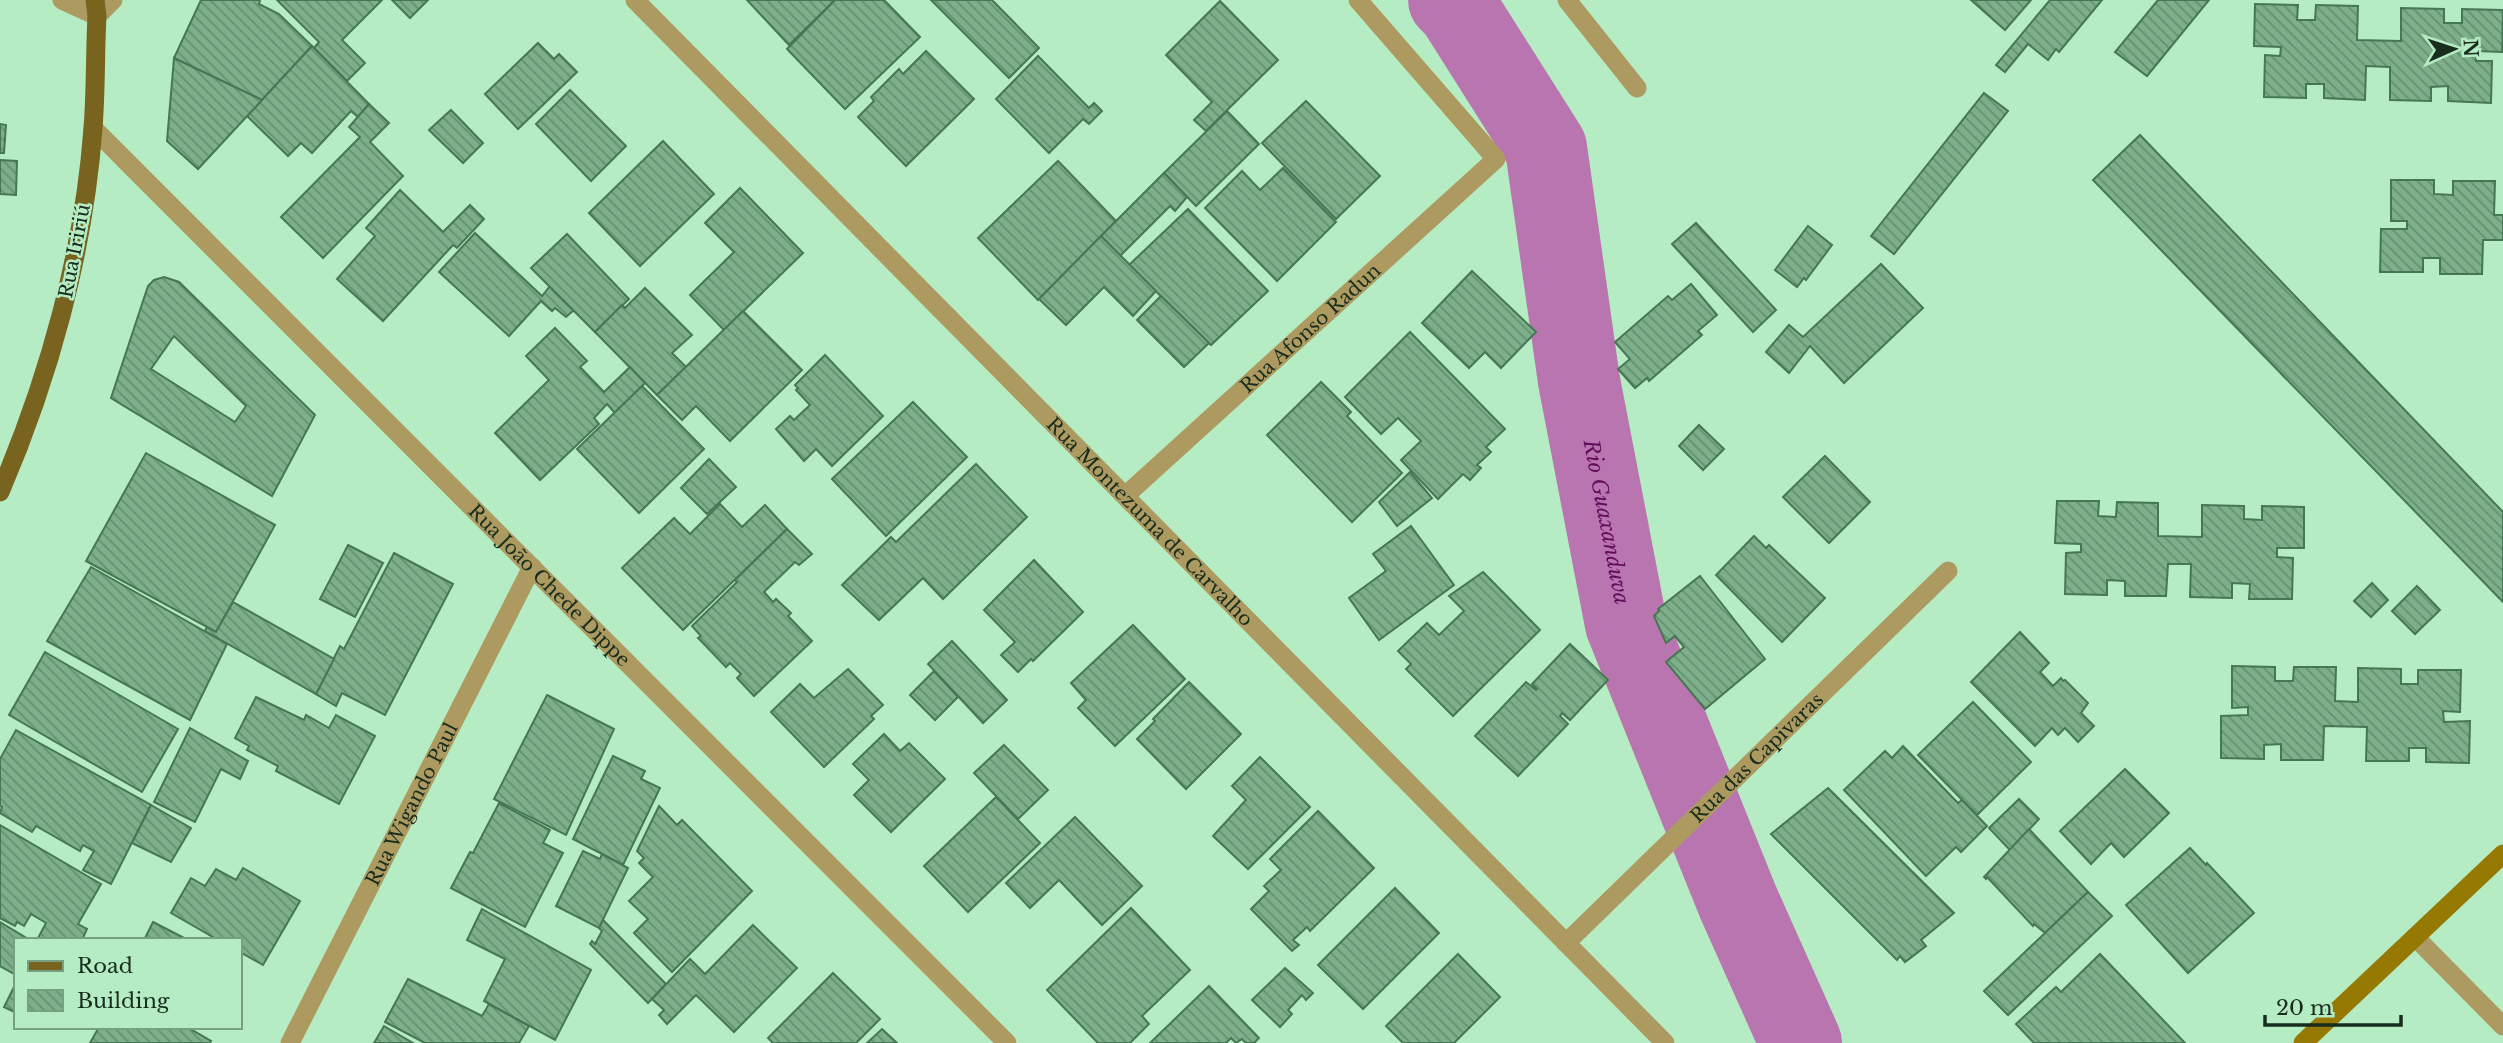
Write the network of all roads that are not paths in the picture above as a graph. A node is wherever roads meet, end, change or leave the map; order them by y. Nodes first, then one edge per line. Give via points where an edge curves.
1 (62, 0) edge
2 (113, 0) edge
3 (635, 0) edge
4 (1358, 0) edge
5 (1567, 0) edge
6 (96, 8) edge
7 (1637, 88) dead end
8 (93, 128) junction
9 (0, 492) edge
10 (1125, 496) junction
11 (532, 567) junction
12 (1948, 571) dead end
13 (2503, 854) edge
14 (2415, 937) junction
15 (1566, 943) junction
16 (2503, 1026) edge
17 (290, 1043) edge
18 (1007, 1043) edge
19 (1665, 1043) edge
20 (2303, 1043) edge

1 - 6 street
2 - 6 street
3 - 10 street, Rua Montezuma de Carvalho
4 - 10 street, Rua Afonso Radun via 1496,159
5 - 7 street
6 - 8 main road, Rua Iririú
8 - 9 main road, Rua Iririú via 85,199 63,308
8 - 11 street, Rua João Chede Dippe
10 - 15 street, Rua Montezuma de Carvalho
11 - 17 street, Rua Wigando Paul
11 - 18 street, Rua João Chede Dippe
12 - 15 street, Rua das Capivaras
13 - 14 main road
14 - 16 street
14 - 20 main road
15 - 19 street, Rua Montezuma de Carvalho

